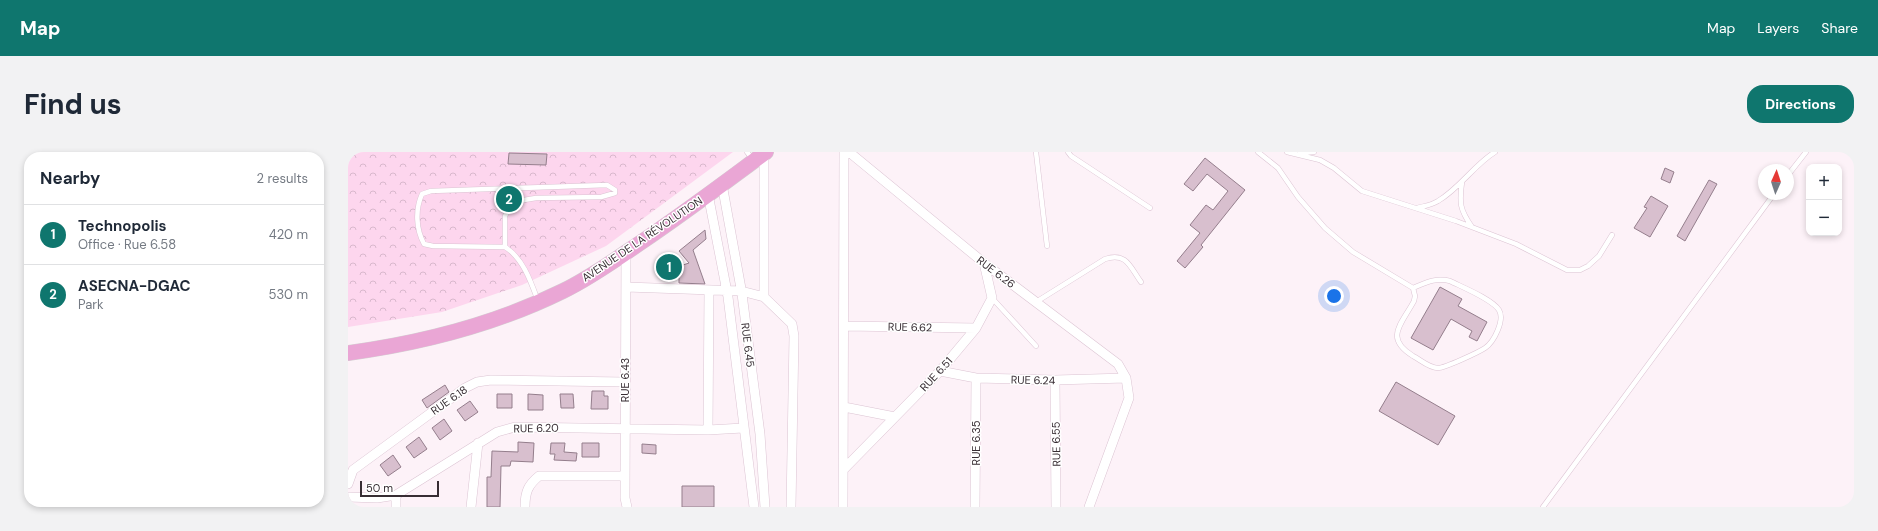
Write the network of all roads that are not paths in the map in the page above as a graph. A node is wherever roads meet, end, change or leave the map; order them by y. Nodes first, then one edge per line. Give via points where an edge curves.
1 (844, 152) edge
2 (849, 152) edge
3 (1036, 152) edge
4 (1068, 152) edge
5 (1258, 152) edge
6 (1287, 152) edge
7 (1314, 152) edge
8 (1495, 152) edge
9 (1806, 152) edge
10 (1294, 153) junction
11 (758, 155) edge
12 (1794, 167) edge
13 (1462, 181) junction
14 (722, 184) junction
15 (708, 194) junction
16 (1770, 200) edge
17 (1150, 208) dead end
18 (1417, 208) junction
19 (1472, 227) junction
20 (1612, 235) dead end
21 (1047, 246) dead end
22 (505, 247) junction
23 (626, 253) junction
24 (984, 263) junction
25 (1141, 282) dead end
26 (626, 287) junction
27 (1413, 288) junction
28 (710, 290) junction
29 (741, 291) junction
30 (726, 292) junction
31 (764, 297) junction
32 (992, 298) junction
33 (1036, 302) junction
34 (539, 303) junction
35 (844, 326) junction
36 (976, 328) junction
37 (1036, 346) dead end
38 (348, 353) edge
39 (750, 354) junction
40 (734, 357) junction
41 (940, 371) junction
42 (976, 378) junction
43 (1126, 378) junction
44 (1055, 380) junction
45 (625, 382) junction
46 (844, 407) junction
47 (758, 416) junction
48 (895, 417) junction
49 (742, 424) junction
50 (625, 428) junction
51 (708, 430) junction
52 (478, 443) junction
53 (844, 469) junction
54 (625, 476) junction
55 (348, 484) edge
56 (396, 495) junction
57 (348, 497) edge
58 (396, 507) edge
59 (471, 507) edge
60 (525, 507) edge
61 (627, 507) edge
62 (754, 507) edge
63 (765, 507) edge
64 (791, 507) edge
65 (843, 507) edge
66 (975, 507) edge
67 (1056, 507) edge
68 (1089, 507) edge
69 (1543, 507) edge

1 - 35 street
2 - 24 street, RUE 6.26
3 - 21 lane
4 - 17 lane
5 - 27 lane via 1278,168 1298,197 1325,228 1353,252
6 - 10 lane
7 - 10 lane
8 - 13 lane via 1485,158
9 - 12 lane
10 - 18 lane via 1320,160 1362,191
11 - 14 main road, AVENUE DE LA RÉVOLUTION
11 - 31 street
13 - 18 lane via 1437,202
13 - 19 lane via 1461,208
14 - 15 main road, AVENUE DE LA RÉVOLUTION
14 - 29 street, RUE 6.45
15 - 23 main road, AVENUE DE LA RÉVOLUTION
15 - 30 street, RUE 6.45
16 - 69 lane
18 - 19 lane
19 - 20 lane via 1516,244 1567,270 1580,270 1588,266 1599,256
22 - 22 lane via 505,216 510,207 518,201 536,198 601,197 611,195 615,190 607,185 431,190 422,194 419,201 418,223 424,244
22 - 34 lane via 514,253 521,263
23 - 26 street, RUE 6.43
23 - 34 main road, AVENUE DE LA RÉVOLUTION via 590,276
24 - 32 street
24 - 33 street, RUE 6.26
25 - 33 lane via 1124,258 1115,256 1105,259
26 - 28 street
26 - 45 street, RUE 6.43
27 - 27 lane via 1433,280 1450,281 1493,304 1501,317 1499,328 1486,347 1443,367 1431,367 1402,349 1396,338 1397,331 1414,301
28 - 30 street
28 - 51 street
29 - 30 street
29 - 31 street
29 - 39 street, RUE 6.45
30 - 40 street, RUE 6.45
31 - 64 street via 792,324 794,336
32 - 36 street, RUE 6.51
32 - 37 lane
33 - 43 street, RUE 6.26 via 1118,364
34 - 38 main road, AVENUE DE LA RÉVOLUTION via 485,323 428,339
35 - 36 street, RUE 6.62
35 - 46 street
36 - 41 street, RUE 6.51
39 - 40 street
39 - 47 street, RUE 6.45
40 - 49 street, RUE 6.45
41 - 42 street, RUE 6.24
41 - 48 street, RUE 6.51
42 - 44 street, RUE 6.24
42 - 66 street, RUE 6.35
43 - 44 street, RUE 6.24
43 - 68 street, RUE 6.26 via 1129,398
44 - 67 street, RUE 6.55
45 - 50 street, RUE 6.43
45 - 55 street, RUE 6.18 via 477,382 369,457 353,470
46 - 48 street
46 - 53 street
47 - 49 street, RUE 6.20
47 - 63 street, RUE 6.45
48 - 53 street, RUE 6.51
49 - 51 street, RUE 6.20
49 - 62 street, RUE 6.45
50 - 51 street, RUE 6.20
50 - 52 street, RUE 6.20 via 515,427 497,432
50 - 54 street, RUE 6.43
52 - 56 street, RUE 6.20
52 - 59 street
53 - 65 street
54 - 60 street via 539,476 530,483 525,494
54 - 61 street, RUE 6.43
56 - 57 street, RUE 6.20 via 377,498
56 - 58 street

